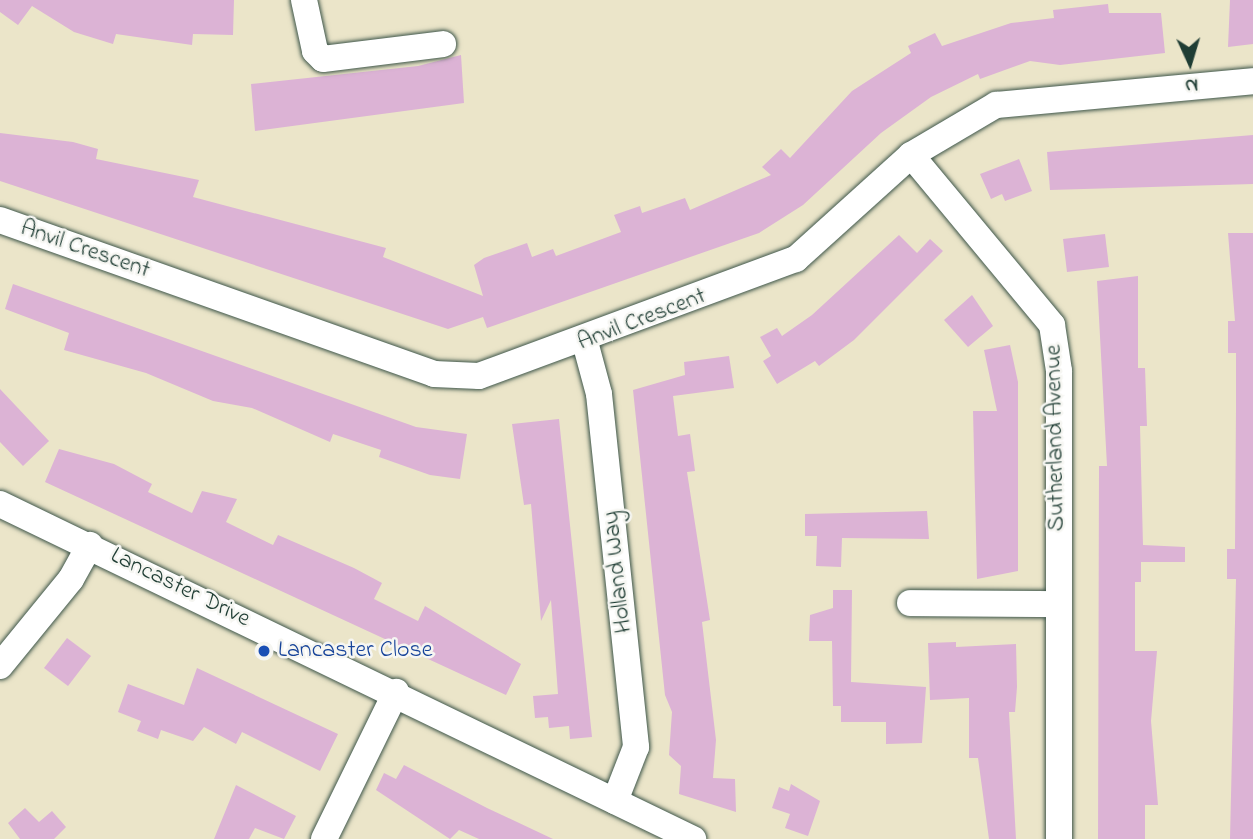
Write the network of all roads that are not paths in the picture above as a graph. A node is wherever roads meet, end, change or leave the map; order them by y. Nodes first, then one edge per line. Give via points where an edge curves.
1 (304, 0) edge
2 (443, 44) dead end
3 (1253, 81) edge
4 (911, 155) junction
5 (0, 220) edge
6 (585, 342) junction
7 (0, 504) edge
8 (90, 545) junction
9 (910, 603) dead end
10 (1059, 604) junction
11 (0, 666) edge
12 (396, 692) junction
13 (615, 801) junction
14 (324, 839) edge
15 (693, 839) edge
16 (1059, 839) edge

1 - 2 street via 315,51 323,59
3 - 4 street, Anvil Crescent via 1018,99 960,121
4 - 6 street, Anvil Crescent via 796,260
4 - 10 street, Sutherland Avenue via 1052,325 1059,371
5 - 6 street, Anvil Crescent via 434,374 479,376
6 - 13 street, Holland Way via 600,394 636,747
7 - 8 street, Lancaster Drive
8 - 11 street via 71,579
8 - 12 street, Lancaster Drive
9 - 10 street
10 - 16 street, Sutherland Avenue
12 - 13 street, Lancaster Drive
12 - 14 street
13 - 15 street, Lancaster Drive

